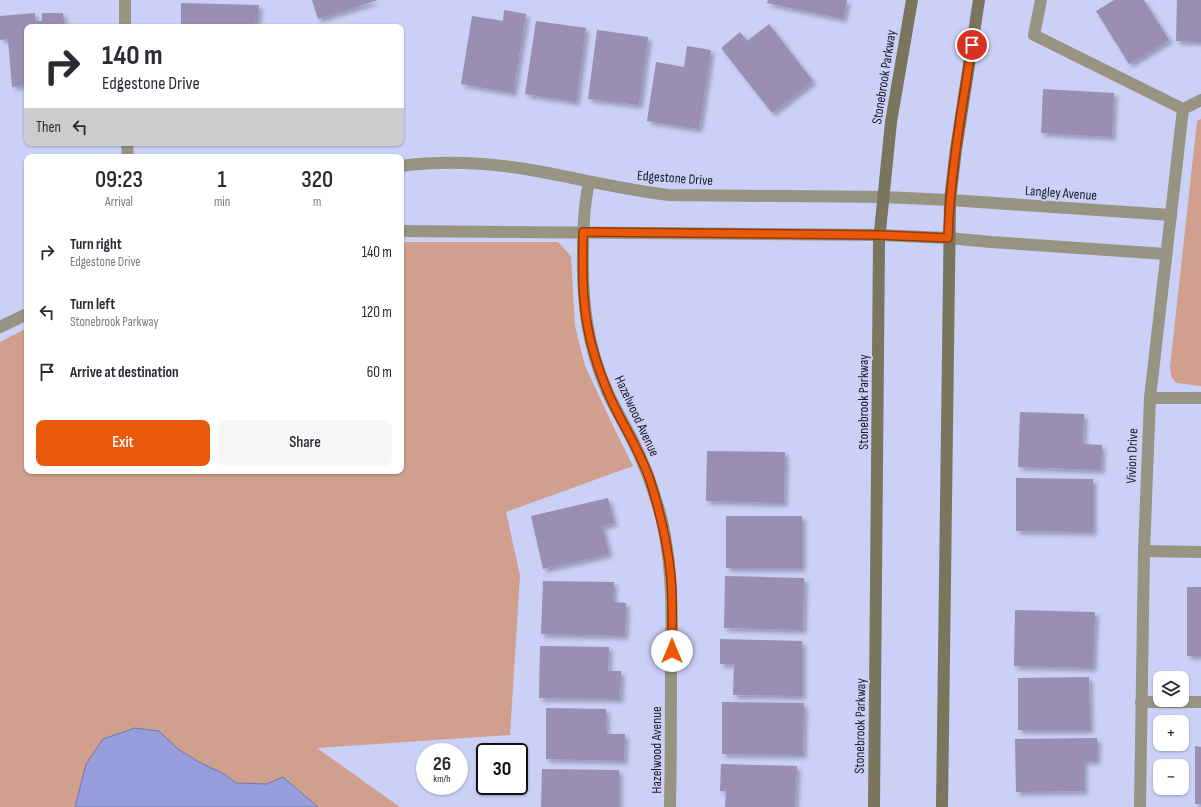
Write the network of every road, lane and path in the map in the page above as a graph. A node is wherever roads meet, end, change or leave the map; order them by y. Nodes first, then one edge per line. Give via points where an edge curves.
1 (125, 0) edge
2 (912, 0) edge
3 (979, 0) edge
4 (1041, 0) edge
5 (125, 24) edge
6 (1201, 100) edge
7 (1183, 109) junction
8 (404, 166) edge
9 (589, 182) junction
10 (883, 197) junction
11 (950, 200) junction
12 (1171, 215) junction
13 (404, 231) edge
14 (583, 232) junction
15 (879, 235) junction
16 (948, 238) junction
17 (1166, 254) junction
18 (24, 315) edge
19 (0, 327) edge
20 (1150, 398) junction
21 (1201, 398) edge
22 (1144, 551) junction
23 (1201, 552) edge
24 (1141, 702) junction
25 (1201, 702) edge
26 (670, 807) edge
27 (874, 807) edge
28 (942, 807) edge
29 (1140, 807) edge

1 - 5 street
2 - 10 main road, Stonebrook Parkway via 891,122
3 - 11 main road
4 - 7 street via 1034,34
6 - 7 street
7 - 12 street, Vivion Drive
8 - 9 street, Edgestone Drive via 442,163 488,165 530,170
9 - 10 street, Edgestone Drive via 669,195
9 - 14 street, Hazelwood Avenue
10 - 11 street, Edgestone Drive
10 - 15 main road, Stonebrook Parkway
11 - 12 street, Langley Avenue
11 - 16 main road
12 - 17 street, Vivion Drive
13 - 14 street
14 - 15 street
14 - 26 street, Hazelwood Avenue via 584,300 593,350 608,392 633,440 649,479 667,545 672,604
15 - 16 street
15 - 27 main road, Stonebrook Parkway
16 - 17 street
16 - 28 main road
17 - 20 street, Vivion Drive
18 - 19 street
20 - 21 street
20 - 22 street, Vivion Drive
22 - 23 street
22 - 24 street, Vivion Drive
24 - 25 street
24 - 29 street, Vivion Drive

